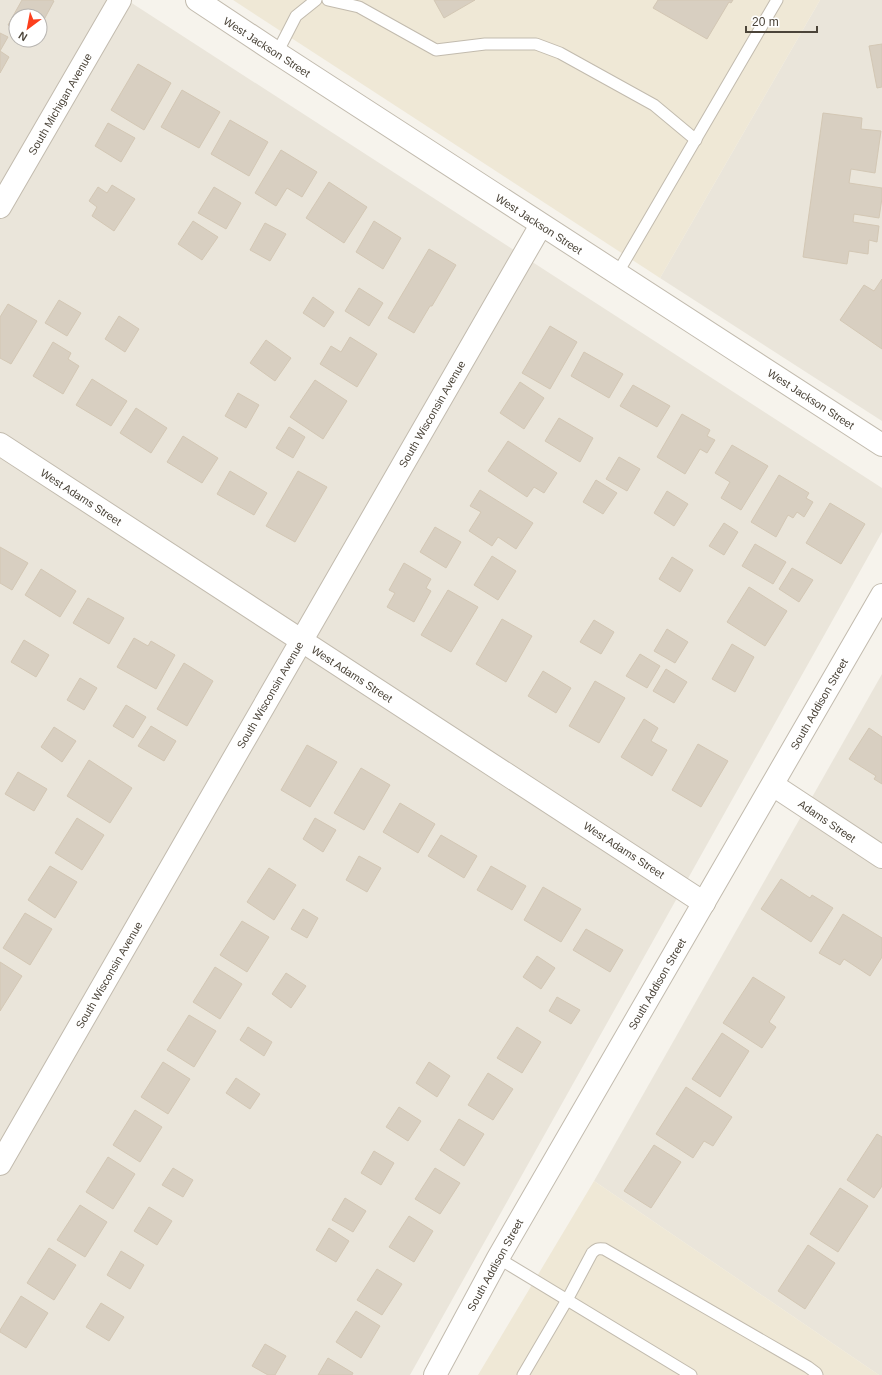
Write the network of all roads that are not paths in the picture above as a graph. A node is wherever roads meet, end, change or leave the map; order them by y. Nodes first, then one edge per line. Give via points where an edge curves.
1 (120, 0) edge
2 (197, 0) edge
3 (316, 0) edge
4 (328, 0) edge
5 (777, 0) edge
6 (277, 54) junction
7 (696, 140) junction
8 (0, 207) edge
9 (541, 225) junction
10 (617, 274) junction
11 (0, 444) edge
12 (882, 445) edge
13 (882, 596) edge
14 (301, 641) junction
15 (773, 785) junction
16 (882, 857) edge
17 (704, 903) junction
18 (0, 1164) edge
19 (498, 1258) junction
20 (567, 1300) junction
21 (435, 1375) edge
22 (523, 1375) edge
23 (691, 1375) edge
24 (817, 1375) edge

1 - 8 street, South Michigan Avenue
2 - 6 street, West Jackson Street
3 - 6 lane via 296,16
4 - 7 lane via 359,7 436,50 485,44 536,44 560,53 654,105
5 - 7 lane
6 - 9 street, West Jackson Street
7 - 10 lane
9 - 10 street, West Jackson Street
9 - 14 street, South Wisconsin Avenue
10 - 12 street, West Jackson Street
11 - 14 street, West Adams Street
13 - 15 street, South Addison Street
14 - 17 street, West Adams Street
14 - 18 street, South Wisconsin Avenue
15 - 16 street, Adams Street
15 - 17 street, South Addison Street
17 - 19 street, South Addison Street
19 - 20 lane
19 - 21 street, South Addison Street
20 - 22 lane
20 - 23 lane
20 - 24 lane via 592,1253 599,1248 604,1249 808,1367

